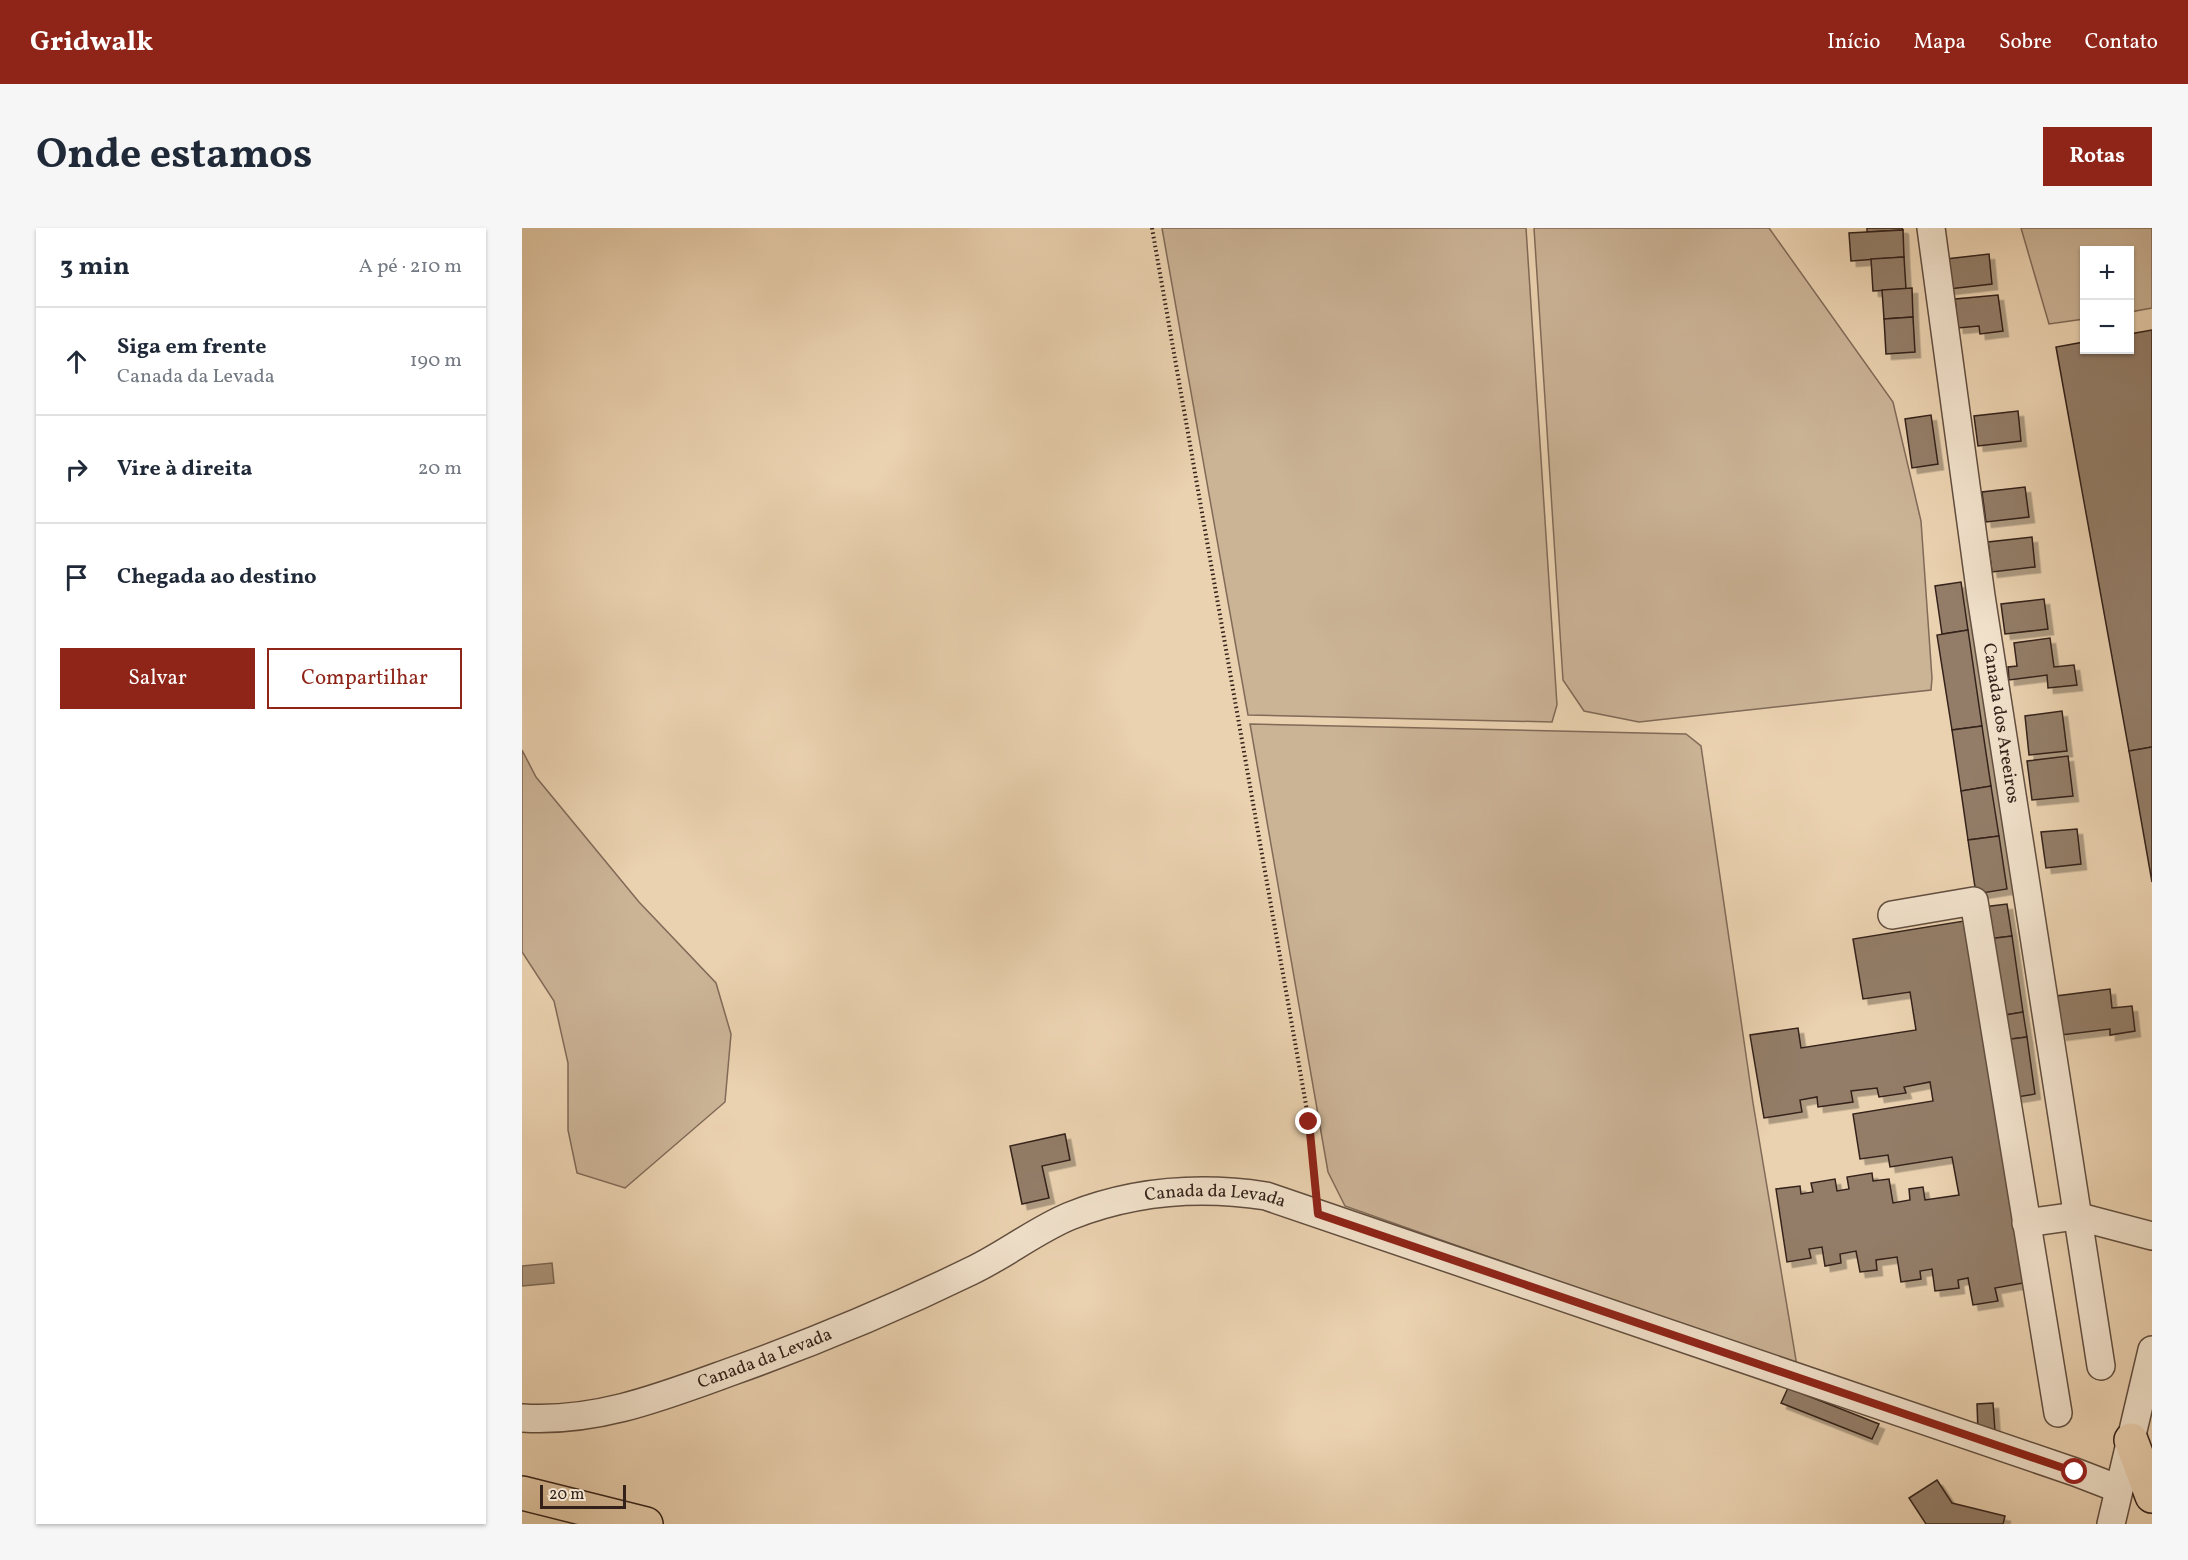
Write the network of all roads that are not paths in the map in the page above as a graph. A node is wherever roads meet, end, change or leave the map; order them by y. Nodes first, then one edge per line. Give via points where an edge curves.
1 (1931, 228) edge
2 (1892, 915) dead end
3 (2076, 1216) junction
4 (2026, 1223) junction
5 (2152, 1236) edge
6 (2152, 1350) edge
7 (2101, 1366) dead end
8 (2058, 1413) dead end
9 (522, 1418) edge
10 (2131, 1440) junction
11 (2119, 1490) junction
12 (522, 1493) edge
13 (2152, 1496) edge
14 (646, 1524) edge
15 (2111, 1524) edge

1 - 3 street, Canada dos Areeiros via 1981,596
2 - 4 street via 1974,901
3 - 4 street
3 - 5 street
3 - 7 street, Canada dos Areeiros
4 - 8 street
6 - 10 street
9 - 11 street, Canada da Levada via 548,1420 601,1414 661,1397 824,1338 973,1270 1069,1217 1122,1199 1192,1190 1230,1191 1266,1196
10 - 11 street
10 - 13 highway
11 - 15 street
12 - 14 highway

